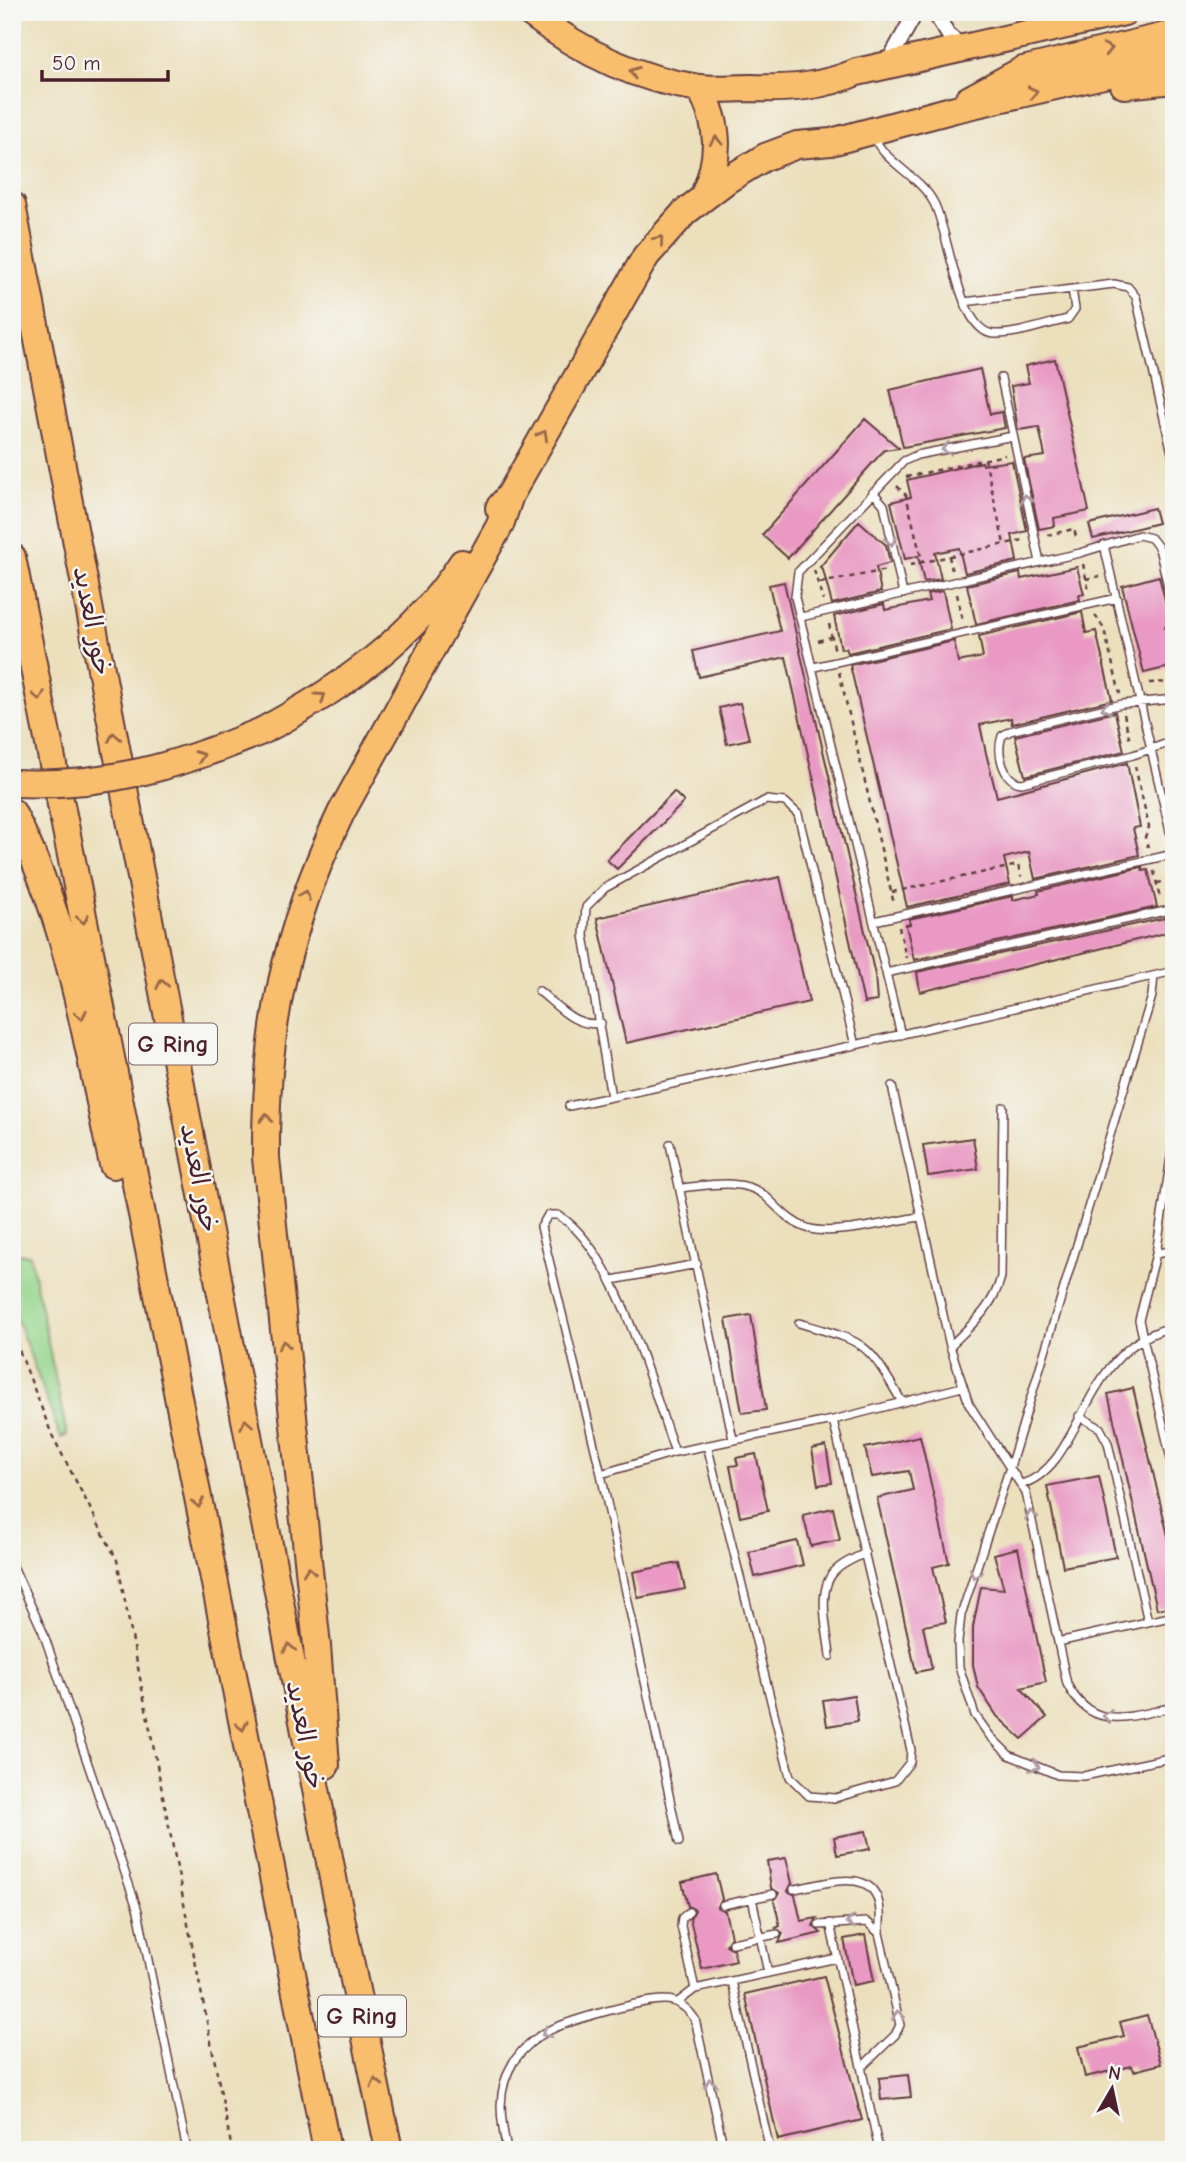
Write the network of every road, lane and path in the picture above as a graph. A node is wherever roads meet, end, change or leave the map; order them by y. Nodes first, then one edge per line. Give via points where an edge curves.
1 (529, 12) edge
2 (916, 12) edge
3 (934, 12) edge
4 (1111, 14) edge
5 (1174, 34) edge
6 (966, 49) junction
7 (1174, 59) edge
8 (886, 66) junction
9 (1174, 80) edge
10 (1081, 81) junction
11 (700, 88) junction
12 (955, 109) junction
13 (872, 132) junction
14 (704, 195) junction
15 (12, 205) edge
16 (1072, 289) junction
17 (964, 302) junction
18 (1001, 378) dead end
19 (1013, 436) junction
20 (1016, 452) junction
21 (1173, 457) edge
22 (985, 459) junction
23 (873, 492) junction
24 (510, 495) junction
25 (1034, 538) junction
26 (1004, 544) junction
27 (1104, 545) junction
28 (1080, 553) junction
29 (12, 557) edge
30 (923, 562) junction
31 (1040, 562) junction
32 (806, 564) junction
33 (897, 568) junction
34 (820, 583) junction
35 (903, 594) junction
36 (1116, 598) junction
37 (1092, 602) junction
38 (826, 610) junction
39 (1174, 612) edge
40 (801, 617) junction
41 (831, 637) junction
42 (808, 644) junction
43 (837, 662) junction
44 (814, 667) junction
45 (1174, 699) edge
46 (1139, 702) junction
47 (1122, 704) junction
48 (1174, 741) edge
49 (1151, 750) junction
50 (1133, 755) junction
51 (12, 783) edge
52 (12, 812) edge
53 (1174, 851) edge
54 (1152, 858) junction
55 (1174, 880) edge
56 (1157, 883) junction
57 (1024, 887) junction
58 (891, 892) junction
59 (1174, 909) edge
60 (1163, 912) junction
61 (897, 916) junction
62 (874, 921) junction
63 (908, 968) junction
64 (1174, 971) edge
65 (886, 973) junction
66 (1154, 976) junction
67 (539, 991) dead end
68 (601, 1023) junction
69 (901, 1035) junction
70 (855, 1045) junction
71 (892, 1086) dead end
72 (611, 1097) junction
73 (569, 1106) dead end
74 (1003, 1107) dead end
75 (1174, 1138) edge
76 (670, 1144) dead end
77 (680, 1188) junction
78 (919, 1217) junction
79 (1174, 1250) edge
80 (1156, 1254) junction
81 (697, 1264) junction
82 (612, 1280) junction
83 (799, 1323) dead end
84 (1174, 1327) edge
85 (12, 1332) edge
86 (1142, 1339) junction
87 (950, 1346) junction
88 (169, 1362) junction
89 (962, 1387) junction
90 (902, 1402) junction
91 (1079, 1416) junction
92 (833, 1420) junction
93 (733, 1439) junction
94 (707, 1445) junction
95 (675, 1452) junction
96 (1010, 1467) junction
97 (1174, 1472) edge
98 (601, 1474) junction
99 (1022, 1484) junction
100 (865, 1553) junction
101 (12, 1564) edge
102 (1174, 1616) edge
103 (1148, 1622) junction
104 (1058, 1642) junction
105 (830, 1657) dead end
106 (1174, 1707) edge
107 (1174, 1757) edge
108 (679, 1842) dead end
109 (334, 1883) junction
110 (793, 1889) dead end
111 (773, 1894) dead end
112 (752, 1898) junction
113 (723, 1905) dead end
114 (689, 1912) dead end
115 (830, 1923) junction
116 (819, 1925) dead end
117 (879, 1933) junction
118 (777, 1934) dead end
119 (761, 1937) junction
120 (732, 1943) dead end
121 (698, 1949) dead end
122 (687, 1952) junction
123 (837, 1958) junction
124 (768, 1973) junction
125 (732, 1981) junction
126 (695, 1989) junction
127 (678, 2002) junction
128 (862, 2067) junction
129 (880, 2146) edge
130 (187, 2150) edge
131 (232, 2150) edge
132 (327, 2150) edge
133 (390, 2150) edge
134 (507, 2150) edge
135 (724, 2150) edge
136 (770, 2150) edge

11 -> 1 highway via 635,74 594,56
2 - 8 street
3 - 6 street via 950,37
4 - 6 highway
12 -> 5 highway via 987,86 1023,70
6 - 8 highway
7 - 10 highway
8 - 11 highway via 798,89
9 - 10 highway via 1139,85
12 -> 10 highway
14 -> 11 highway via 712,178 717,141 709,104
12 - 13 highway
13 - 14 highway via 789,148
13 - 17 lane via 882,150 919,183 934,204
24 -> 14 highway via 646,257
109 -> 15 highway, خور العديد / G Ring
16 - 17 lane
16 - 17 lane via 1072,317 1001,333 976,327
16 - 21 lane via 1121,284 1136,297
18 - 19 lane
19 - 20 lane
19 -> 23 lane via 910,458
20 - 22 path
25 -> 20 lane
22 - 26 path
22 - 30 path via 903,477 897,486 906,495
23 - 32 lane
23 -> 33 lane via 884,505
51 -> 24 highway, bridge via 98,780 152,772 196,759 308,706 397,639 458,570
109 -> 24 highway via 317,1646 270,1218 266,1116 270,1053 287,953 319,860 500,525
25 - 26 path
25 - 28 path via 1074,529
25 - 31 lane
26 - 30 path
27 - 28 lane
27 - 36 lane
27 - 39 lane via 1139,535 1156,543
28 - 31 lane
28 - 37 path
29 -> 88 highway, G Ring
30 - 33 path
31 - 35 lane
32 - 34 path
32 - 40 lane via 798,572 794,589
33 - 34 path
33 - 35 lane
34 - 38 path
35 - 38 lane
36 - 37 lane
36 - 46 lane
37 - 43 lane
37 - 47 path via 1104,629
38 - 40 lane
38 - 41 path
40 - 42 lane
41 - 42 path
41 - 43 path
42 - 44 lane
43 - 44 lane
43 - 58 path
44 - 62 lane
45 - 46 lane
46 - 47 lane
46 - 49 lane
47 - 50 path
47 -> 50 lane via 1005,732 1000,745 1005,773 1012,781 1022,782
48 - 49 lane
49 - 50 lane
49 - 53 lane
50 - 54 path
52 -> 88 highway via 43,877 67,951 128,1236
53 - 54 lane
54 - 56 path
54 - 57 lane
55 - 56 path
56 - 60 path
57 - 58 path via 1018,865
57 - 61 lane
58 - 61 path
59 - 60 lane
60 - 63 lane
61 - 62 lane
61 - 63 path
62 - 65 lane
63 - 65 lane
64 - 66 lane
65 - 69 lane
66 - 69 lane
66 - 96 lane via 1149,1009
67 - 68 lane via 577,1021
68 - 70 lane via 584,935 586,907 593,898 766,800 776,800 798,814
68 - 72 lane
69 - 70 lane
70 - 72 lane
71 - 78 lane
72 - 73 lane
74 - 87 lane via 1001,1277 986,1311
75 - 80 lane
76 - 77 lane
77 - 78 lane via 750,1187 798,1224 822,1231
77 - 81 lane
78 - 87 lane
79 - 80 lane
80 - 86 lane via 1139,1311
81 - 82 lane
81 - 93 lane
82 - 95 lane
82 - 98 lane via 597,1253 572,1225 558,1215 544,1218 541,1227
83 - 90 lane via 861,1343
84 - 86 lane
85 - 131 path via 52,1435 117,1560
86 - 91 lane via 1111,1365
86 - 97 lane
87 - 89 lane
88 -> 132 highway, G Ring
89 - 90 lane
89 - 96 lane
90 - 92 lane
91 - 99 lane via 1047,1470
91 - 103 lane via 1100,1427 1108,1443
92 - 93 lane
92 - 100 lane
93 - 94 lane
94 - 95 lane
94 - 100 lane via 790,1777 808,1796 821,1799 895,1781 910,1762 910,1738
95 - 98 lane
96 - 99 lane
96 -> 107 lane via 961,1615 959,1667 975,1714 1009,1755 1058,1775 1084,1776
98 - 108 lane
104 -> 99 lane
100 - 105 lane via 837,1569 827,1581 824,1594
101 - 130 lane via 43,1632 138,1911
102 - 103 lane
103 - 104 lane
106 -> 104 lane via 1113,1718 1098,1716 1074,1698
133 -> 109 highway, خور العديد / G Ring
110 - 117 lane via 847,1879 862,1881 875,1895
111 - 112 lane
112 - 113 lane
112 - 119 lane
114 - 122 lane via 681,1922
115 - 116 lane
117 -> 115 lane via 867,1922
115 - 123 lane
128 -> 117 lane via 900,2025
118 - 119 lane
119 - 120 lane
119 - 124 lane
121 - 122 lane
122 - 126 lane
123 - 124 lane
123 - 128 lane
124 - 125 lane
125 - 126 lane
125 - 136 lane
126 - 127 lane
127 -> 134 lane via 653,2001 564,2024 537,2037 516,2059 503,2087 500,2117
135 -> 127 lane via 695,2019
128 - 129 lane

